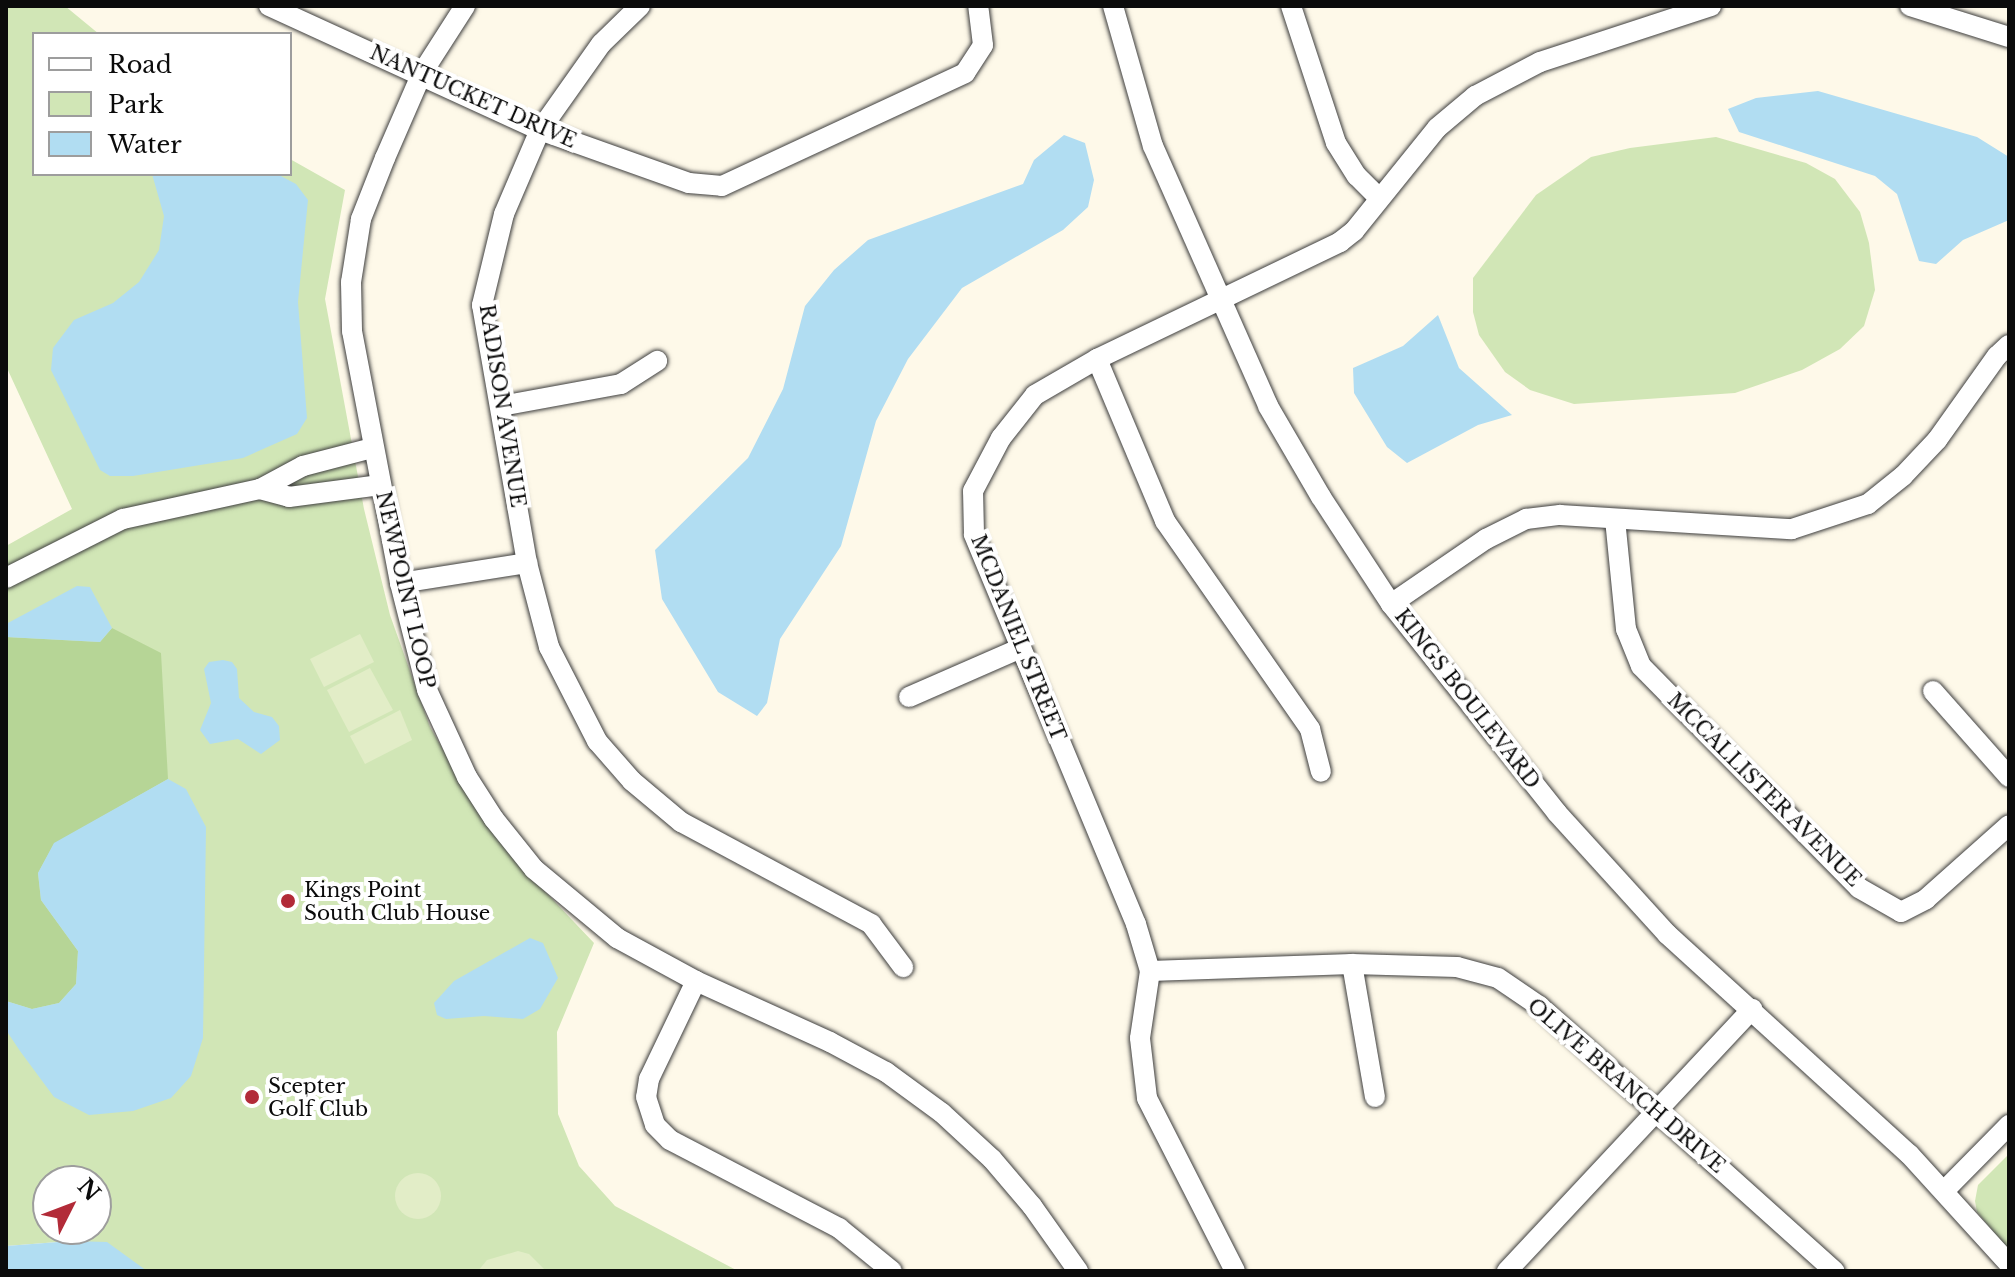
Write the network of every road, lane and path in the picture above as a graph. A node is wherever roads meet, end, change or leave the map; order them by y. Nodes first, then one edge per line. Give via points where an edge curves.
1 (269, 6) edge
2 (465, 6) edge
3 (640, 6) edge
4 (978, 6) edge
5 (1113, 6) edge
6 (1291, 6) edge
7 (1711, 6) edge
8 (1910, 6) edge
9 (2009, 37) edge
10 (422, 73) junction
11 (540, 130) junction
12 (1379, 198) junction
13 (1220, 303) junction
14 (2009, 345) edge
15 (1097, 359) junction
16 (657, 361) dead end
17 (501, 406) junction
18 (372, 448) junction
19 (380, 485) junction
20 (260, 489) junction
21 (1615, 519) junction
22 (527, 563) junction
23 (6, 577) edge
24 (400, 583) junction
25 (1391, 604) junction
26 (1019, 649) junction
27 (1933, 691) dead end
28 (909, 697) dead end
29 (1321, 772) dead end
30 (2009, 777) edge
31 (2009, 825) edge
32 (1352, 964) junction
33 (903, 967) dead end
34 (1150, 971) junction
35 (696, 981) junction
36 (1752, 1009) junction
37 (1375, 1097) dead end
38 (1655, 1111) junction
39 (2009, 1125) edge
40 (1944, 1191) junction
41 (2009, 1264) edge
42 (892, 1271) edge
43 (1078, 1271) edge
44 (1235, 1271) edge
45 (1507, 1271) edge
46 (1834, 1271) edge

1 - 10 street, NANTUCKET DRIVE
2 - 10 street, NEWPOINT LOOP
3 - 11 street, RADISON AVENUE via 601,44
4 - 11 street, NANTUCKET DRIVE via 983,45 965,73 722,186 689,183
5 - 13 street, KINGS BOULEVARD via 1153,146
6 - 12 street via 1336,143
7 - 12 street, MCDANIEL STREET via 1540,62 1496,82 1437,128
8 - 9 street
10 - 11 street, NANTUCKET DRIVE
10 - 18 street, NEWPOINT LOOP via 361,219 351,282 352,331
11 - 17 street, RADISON AVENUE via 504,214 482,305
12 - 13 street, MCDANIEL STREET via 1340,242
13 - 15 street, MCDANIEL STREET
13 - 25 street, KINGS BOULEVARD via 1268,406
14 - 21 street via 1937,440 1868,504 1792,529
15 - 26 street, MCDANIEL STREET via 1035,395 1001,438 973,491 974,534
15 - 29 street via 1165,521 1310,729
16 - 17 street via 621,384
17 - 22 street, RADISON AVENUE
18 - 19 street, NEWPOINT LOOP
18 - 20 street via 303,466
19 - 20 street via 289,497
19 - 24 street, NEWPOINT LOOP
20 - 23 street via 123,519
21 - 25 street via 1526,519 1486,539
21 - 31 street, MCCALLISTER AVENUE via 1626,629 1641,666 1859,888 1901,912 1926,899
22 - 24 street
22 - 33 street, RADISON AVENUE via 549,647 597,741 632,781 681,822 871,924
24 - 35 street, NEWPOINT LOOP via 427,690 467,777 494,819 534,869 578,909 617,938
25 - 36 street, KINGS BOULEVARD via 1557,813 1667,934
26 - 28 street
26 - 34 street, MCDANIEL STREET via 1136,924
27 - 30 street
32 - 34 street, OLIVE BRANCH DRIVE
32 - 37 street
32 - 38 street, OLIVE BRANCH DRIVE via 1457,967 1498,978 1539,1006
34 - 44 street, MCDANIEL STREET via 1140,1038 1147,1098
35 - 42 street via 646,1088 655,1125 670,1140 839,1228
35 - 43 street, NEWPOINT LOOP via 886,1072 942,1113 992,1159
36 - 38 street
36 - 40 street, KINGS BOULEVARD
38 - 45 street
38 - 46 street, OLIVE BRANCH DRIVE
39 - 40 street
40 - 41 street, KINGS BOULEVARD

